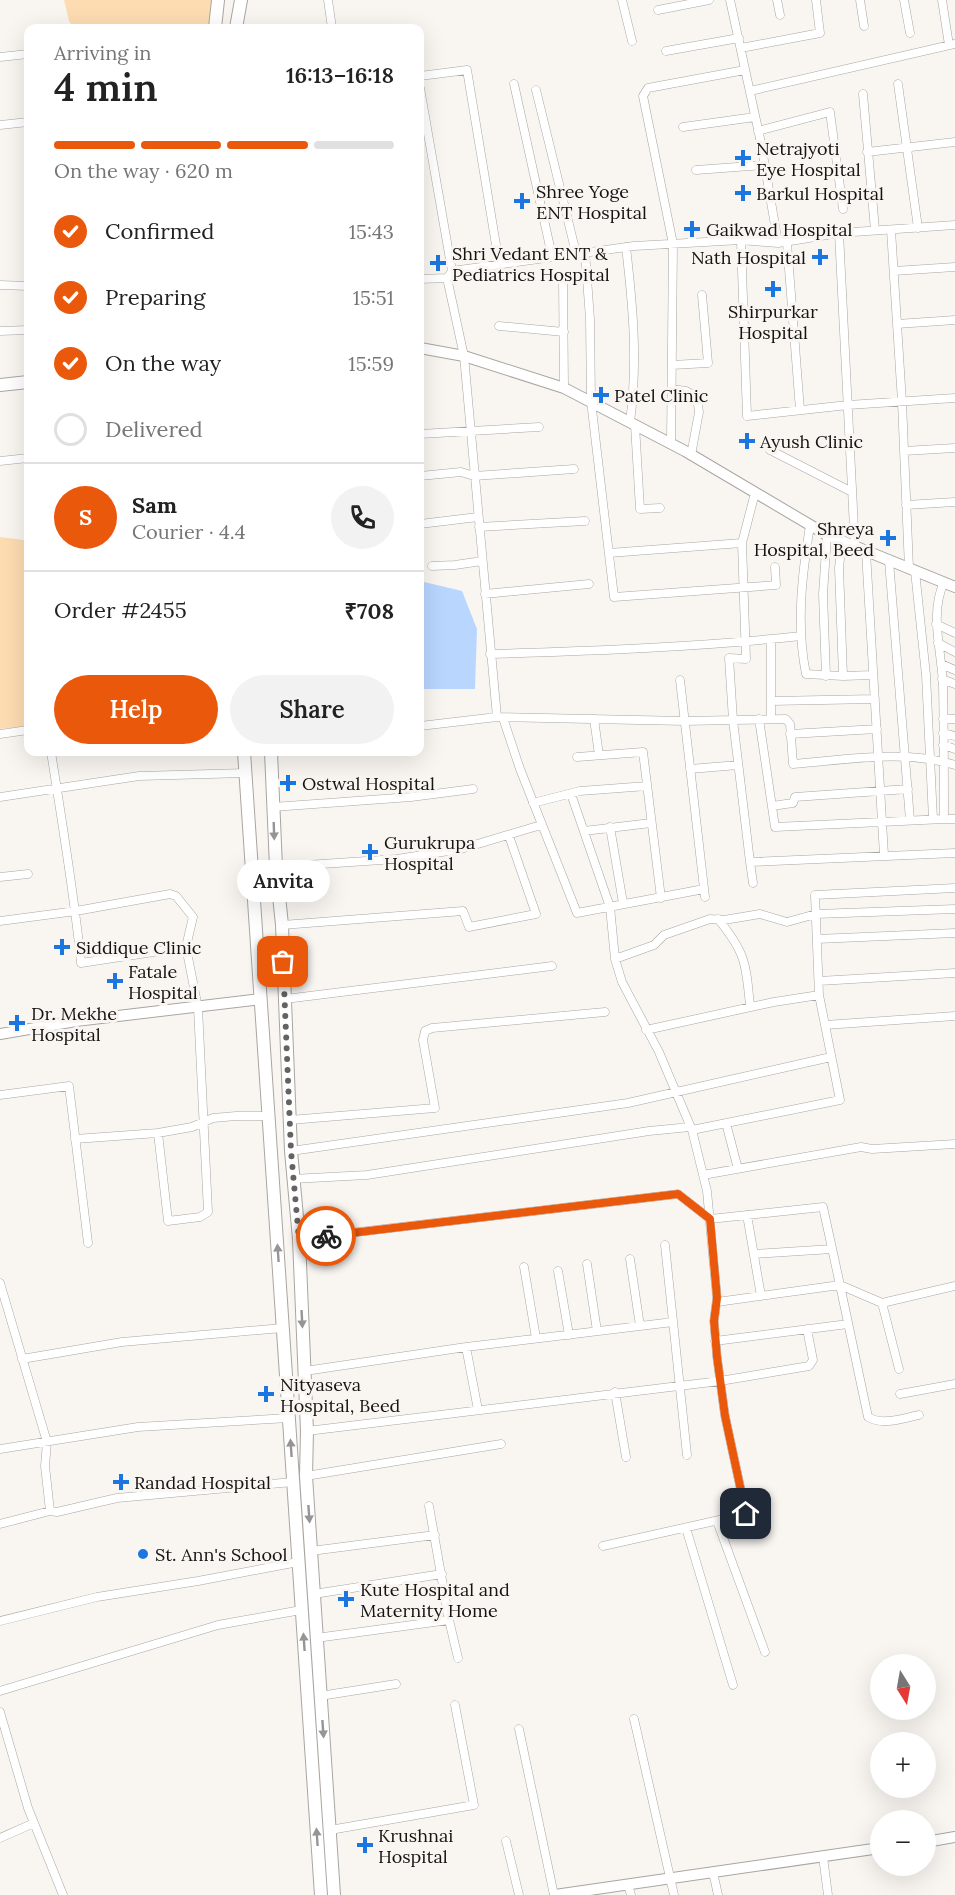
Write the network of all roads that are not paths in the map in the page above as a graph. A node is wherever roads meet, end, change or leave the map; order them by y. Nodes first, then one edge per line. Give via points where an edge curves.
1 (218, 0) edge
2 (241, 0) edge
3 (328, 0) edge
4 (622, 0) edge
5 (709, 0) edge
6 (730, 0) edge
7 (777, 0) edge
8 (816, 0) edge
9 (860, 0) edge
10 (904, 0) edge
11 (942, 0) edge
12 (685, 2) edge
13 (658, 10) dead end
14 (955, 12) edge
15 (944, 13) junction
16 (780, 15) dead end
17 (215, 24) edge
18 (237, 24) edge
19 (331, 24) edge
20 (864, 26) dead end
21 (910, 33) dead end
22 (739, 38) junction
23 (632, 41) dead end
24 (952, 44) edge
25 (741, 48) junction
26 (666, 51) dead end
27 (24, 54) edge
28 (0, 57) edge
29 (746, 70) junction
30 (424, 75) edge
31 (514, 84) dead end
32 (898, 84) dead end
33 (536, 90) dead end
34 (750, 91) junction
35 (863, 94) dead end
36 (424, 113) edge
37 (755, 117) junction
38 (24, 122) edge
39 (0, 125) edge
40 (683, 127) dead end
41 (758, 130) junction
42 (955, 142) edge
43 (907, 147) junction
44 (867, 152) junction
45 (764, 165) junction
46 (696, 170) dead end
47 (843, 209) dead end
48 (955, 225) edge
49 (918, 228) junction
50 (876, 230) junction
51 (891, 230) junction
52 (840, 233) junction
53 (741, 240) junction
54 (777, 243) junction
55 (786, 243) junction
56 (673, 244) junction
57 (626, 247) junction
58 (581, 252) junction
59 (552, 256) junction
60 (499, 263) junction
61 (955, 267) edge
62 (894, 271) junction
63 (450, 274) junction
64 (424, 278) edge
65 (562, 279) dead end
66 (0, 285) edge
67 (24, 286) edge
68 (702, 295) dead end
69 (955, 320) edge
70 (897, 324) junction
71 (499, 326) dead end
72 (24, 330) edge
73 (0, 331) edge
74 (564, 332) junction
75 (424, 349) edge
76 (464, 356) junction
77 (672, 365) junction
78 (24, 383) edge
79 (0, 386) edge
80 (564, 388) junction
81 (672, 389) junction
82 (955, 398) edge
83 (591, 401) junction
84 (902, 402) junction
85 (848, 405) junction
86 (800, 410) junction
87 (633, 424) junction
88 (539, 427) dead end
89 (470, 431) junction
90 (424, 434) edge
91 (671, 444) junction
92 (955, 447) edge
93 (770, 450) dead end
94 (904, 451) junction
95 (691, 455) junction
96 (24, 458) edge
97 (0, 461) edge
98 (574, 469) dead end
99 (424, 476) edge
100 (474, 476) junction
101 (852, 492) junction
102 (755, 493) junction
103 (955, 502) edge
104 (906, 505) junction
105 (660, 508) dead end
106 (478, 517) junction
107 (585, 521) dead end
108 (424, 524) edge
109 (810, 526) junction
110 (479, 527) junction
111 (827, 535) junction
112 (842, 541) junction
113 (742, 543) junction
114 (860, 550) junction
115 (609, 553) junction
116 (482, 561) junction
117 (889, 561) junction
118 (432, 566) dead end
119 (775, 567) dead end
120 (912, 569) junction
121 (589, 584) dead end
122 (951, 584) edge
123 (742, 587) junction
124 (485, 594) junction
125 (936, 624) junction
126 (955, 633) edge
127 (801, 636) junction
128 (771, 639) junction
129 (745, 641) junction
130 (938, 643) junction
131 (955, 652) edge
132 (490, 654) junction
133 (940, 664) junction
134 (955, 670) edge
135 (826, 675) junction
136 (873, 675) junction
137 (843, 676) junction
138 (942, 679) junction
139 (680, 680) dead end
140 (955, 684) edge
141 (875, 699) junction
142 (771, 701) junction
143 (500, 718) junction
144 (594, 719) junction
145 (759, 719) junction
146 (771, 719) junction
147 (943, 719) junction
148 (955, 719) edge
149 (733, 720) junction
150 (685, 721) junction
151 (424, 726) edge
152 (877, 729) junction
153 (24, 731) edge
154 (943, 733) junction
155 (0, 734) edge
156 (790, 734) junction
157 (955, 736) edge
158 (943, 745) junction
159 (955, 749) edge
160 (599, 755) junction
161 (52, 756) edge
162 (244, 756) edge
163 (271, 756) edge
164 (577, 757) dead end
165 (878, 757) junction
166 (906, 758) junction
167 (930, 759) junction
168 (944, 762) junction
169 (738, 765) junction
170 (955, 765) edge
171 (690, 769) junction
172 (245, 772) junction
173 (647, 786) junction
174 (56, 788) junction
175 (473, 789) dead end
176 (908, 789) junction
177 (881, 791) junction
178 (571, 794) junction
179 (0, 797) edge
180 (533, 803) junction
181 (772, 806) junction
182 (273, 807) junction
183 (933, 819) junction
184 (944, 819) junction
185 (955, 819) edge
186 (910, 820) junction
187 (882, 822) junction
188 (651, 823) junction
189 (541, 825) junction
190 (610, 827) junction
191 (584, 831) junction
192 (509, 836) junction
193 (955, 853) edge
194 (884, 855) junction
195 (750, 862) junction
196 (276, 867) junction
197 (28, 874) dead end
198 (0, 877) edge
199 (753, 883) dead end
200 (955, 888) edge
201 (661, 898) junction
202 (623, 903) junction
203 (610, 906) junction
204 (955, 909) edge
205 (76, 911) junction
206 (816, 914) junction
207 (718, 920) junction
208 (0, 921) edge
209 (282, 925) junction
210 (955, 933) edge
211 (817, 939) junction
212 (186, 947) junction
213 (615, 959) junction
214 (552, 966) dead end
215 (955, 973) edge
216 (819, 981) junction
217 (819, 995) junction
218 (261, 999) junction
219 (285, 999) junction
220 (198, 1006) junction
221 (750, 1006) junction
222 (605, 1012) dead end
223 (955, 1016) edge
224 (825, 1025) junction
225 (646, 1030) junction
226 (0, 1035) edge
227 (831, 1057) junction
228 (676, 1092) junction
229 (0, 1095) edge
230 (268, 1116) junction
231 (290, 1120) junction
232 (204, 1122) junction
233 (726, 1123) junction
234 (691, 1129) junction
235 (158, 1133) junction
236 (75, 1139) junction
237 (955, 1144) edge
238 (291, 1151) junction
239 (738, 1169) junction
240 (703, 1175) junction
241 (292, 1179) junction
242 (747, 1215) junction
243 (710, 1219) junction
244 (299, 1239) junction
245 (88, 1243) dead end
246 (665, 1245) dead end
247 (832, 1249) junction
248 (754, 1254) junction
249 (630, 1259) dead end
250 (587, 1264) dead end
251 (524, 1267) dead end
252 (558, 1271) dead end
253 (0, 1283) edge
254 (840, 1285) junction
255 (955, 1286) edge
256 (2, 1293) edge
257 (761, 1296) junction
258 (717, 1302) junction
259 (882, 1303) junction
260 (673, 1322) junction
261 (848, 1324) junction
262 (640, 1326) junction
263 (282, 1328) junction
264 (807, 1329) junction
265 (597, 1331) junction
266 (569, 1335) junction
267 (536, 1338) junction
268 (716, 1341) junction
269 (466, 1347) junction
270 (22, 1359) junction
271 (899, 1369) dead end
272 (305, 1371) junction
273 (720, 1381) junction
274 (955, 1384) edge
275 (679, 1385) junction
276 (615, 1392) junction
277 (900, 1394) dead end
278 (478, 1410) junction
279 (919, 1415) dead end
280 (289, 1418) junction
281 (307, 1431) junction
282 (47, 1442) junction
283 (501, 1444) dead end
284 (0, 1449) edge
285 (687, 1455) dead end
286 (626, 1457) dead end
287 (306, 1476) junction
288 (293, 1482) junction
289 (429, 1506) dead end
290 (50, 1511) junction
291 (717, 1521) junction
292 (0, 1524) edge
293 (686, 1528) junction
294 (435, 1534) junction
295 (603, 1546) dead end
296 (311, 1551) junction
297 (298, 1562) junction
298 (442, 1574) junction
299 (314, 1594) junction
300 (301, 1610) junction
301 (449, 1620) junction
302 (0, 1621) edge
303 (316, 1638) junction
304 (765, 1652) dead end
305 (458, 1659) dead end
306 (396, 1684) dead end
307 (733, 1685) dead end
308 (0, 1691) edge
309 (320, 1696) junction
310 (455, 1705) dead end
311 (0, 1712) edge
312 (634, 1719) dead end
313 (519, 1729) dead end
314 (34, 1823) junction
315 (330, 1830) junction
316 (0, 1838) edge
317 (955, 1838) edge
318 (506, 1841) dead end
319 (936, 1841) edge
320 (870, 1850) edge
321 (822, 1857) junction
322 (713, 1872) junction
323 (670, 1879) junction
324 (629, 1890) edge
325 (586, 1893) edge
326 (63, 1895) edge
327 (321, 1895) edge
328 (334, 1895) edge
329 (519, 1895) edge
330 (555, 1895) edge
331 (674, 1895) edge
332 (718, 1895) edge
333 (828, 1895) edge

1 - 17 main road
2 - 18 main road
3 - 19 street
4 - 23 street
5 - 12 street
6 - 22 street
7 - 16 street
8 - 25 street via 820,33
9 - 20 street
10 - 21 street
11 - 15 street
12 - 13 street
14 - 15 street
15 - 24 street
22 - 25 street
22 - 26 street
24 - 34 street
25 - 29 street
27 - 28 street
29 - 34 street
29 - 56 street via 648,88 643,96
30 - 60 street via 467,70
31 - 59 street
32 - 43 street
33 - 58 street
34 - 37 street
35 - 44 street
36 - 63 street
37 - 40 street
37 - 41 street
38 - 39 street
41 - 45 street
41 - 47 street via 830,112
42 - 43 street
43 - 44 street
43 - 49 street
44 - 50 street
45 - 46 street
45 - 54 street
48 - 49 street
49 - 51 street
50 - 51 street
50 - 52 street
51 - 62 street
52 - 55 street
52 - 85 street
53 - 54 street
53 - 56 street
53 - 86 street via 747,416
54 - 55 street
55 - 86 street
56 - 57 street
56 - 77 street
57 - 58 street
57 - 87 street via 635,335
58 - 59 street
58 - 83 street via 590,319
59 - 60 street
60 - 63 street
61 - 62 street
62 - 70 street
63 - 64 street
63 - 76 street
65 - 74 street
66 - 67 street
68 - 77 street via 708,363
69 - 70 street
70 - 84 street
71 - 74 street
72 - 73 street
74 - 80 street
75 - 76 street
76 - 80 street
76 - 89 street
77 - 81 street
78 - 79 main road
80 - 83 street
81 - 91 street
81 - 95 street via 697,397 699,412
82 - 84 street
83 - 87 street
83 - 115 street
84 - 85 street
84 - 94 street
85 - 86 street
85 - 101 street
87 - 91 street
87 - 105 street via 640,509
88 - 89 street
89 - 90 street
89 - 100 street
91 - 95 street
92 - 94 street
93 - 101 street
94 - 104 street
95 - 102 street
96 - 97 street
98 - 100 street
99 - 100 street via 461,472
100 - 106 street
101 - 114 street
102 - 109 street
102 - 113 street
103 - 104 street
104 - 120 street
106 - 108 street
106 - 110 street
107 - 110 street
109 - 111 street
109 - 127 street via 803,569
110 - 116 street
111 - 112 street
111 - 135 street via 823,594
112 - 114 street
112 - 137 street via 839,568
113 - 115 street
113 - 123 street
114 - 117 street
114 - 136 street
115 - 123 street via 614,597
116 - 118 street
116 - 124 street
117 - 120 street
117 - 166 street
119 - 123 street via 776,585
120 - 122 street
120 - 167 street via 926,675
121 - 124 street
122 - 125 street via 938,595
123 - 129 street
124 - 132 street
125 - 126 street
125 - 130 street
127 - 128 street
127 - 135 street via 806,674
128 - 129 street
128 - 142 street
129 - 132 street
129 - 149 street via 746,659 729,658
130 - 131 street
130 - 133 street
132 - 143 street
133 - 134 street
133 - 138 street
135 - 137 street
136 - 137 street
136 - 141 street
138 - 140 street
138 - 147 street
139 - 150 street
141 - 142 street
141 - 152 street
142 - 146 street
143 - 144 street
143 - 151 street
143 - 180 street
144 - 150 street
144 - 160 street
145 - 146 street
145 - 149 street
145 - 181 street
146 - 156 street via 786,718
147 - 148 street
147 - 154 street
149 - 150 street
149 - 169 street
150 - 171 street
152 - 156 street
152 - 165 street
153 - 155 street
154 - 157 street
154 - 158 street
156 - 165 street via 793,764
158 - 159 street
158 - 168 street
160 - 164 street
160 - 173 street via 643,752
161 - 174 street
162 - 172 main road
163 - 182 main road
165 - 166 street
165 - 177 street
166 - 167 street
166 - 176 street
167 - 168 street
167 - 183 street
168 - 170 street
168 - 184 street
169 - 171 street
169 - 195 street
171 - 201 street via 705,893
172 - 174 street via 139,776
172 - 218 main road
173 - 178 street
173 - 188 street
174 - 179 street
174 - 205 street
175 - 182 street
176 - 177 street
176 - 186 street
177 - 181 street via 795,797 793,803
177 - 187 street
178 - 180 street
178 - 191 street
180 - 189 street
181 - 187 street via 775,826
182 -> 196 main road
183 - 184 street
183 - 186 street
184 - 185 street
186 - 187 street
187 - 194 street
188 - 190 street
188 - 201 street
189 - 192 street
189 - 203 street via 577,913
190 - 191 street
190 - 202 street
191 - 203 street
192 - 196 street via 461,849 397,858
192 - 209 street via 536,914 469,927 463,911
193 - 194 street
194 - 195 street
195 - 199 street
196 - 209 main road
197 - 198 street
200 - 206 street via 815,895
201 - 202 street
202 - 203 street
203 - 213 street
204 - 206 street
205 - 208 street
205 - 212 street via 81,963
205 - 212 street via 170,894 193,917
206 - 207 street via 787,922 760,914
206 - 211 street
207 - 213 street via 710,919 664,935 654,945
207 - 221 street via 744,960
209 - 219 main road
210 - 211 street
211 - 216 street
212 - 220 street
213 - 225 street
214 - 219 street
215 - 216 street
216 - 217 street
217 - 221 street
217 - 224 street
218 - 220 street
218 - 230 main road
219 - 231 main road
220 - 226 street
220 - 232 street
221 - 225 street
222 - 231 street via 432,1028 425,1031 423,1040 435,1108
223 - 224 street
224 - 227 street
225 - 228 street
227 - 228 street
227 - 233 street via 840,1100
228 - 234 street
228 - 238 street via 579,1111
229 - 236 street via 69,1086
230 - 232 street via 213,1118
263 -> 230 main road
231 - 238 main road
232 - 235 street
232 - 235 street via 208,1212 200,1217 168,1221
233 - 234 street
233 - 239 street
234 - 240 street
234 - 241 street via 649,1131 366,1175
235 - 236 street
236 - 245 street
237 - 239 street via 861,1148
238 - 241 main road
239 - 240 street
240 - 243 street
241 - 244 main road
242 - 243 street
242 - 247 street via 823,1207
242 - 248 street
243 - 244 street via 678,1194
243 - 258 street
244 -> 272 main road
246 - 260 street
247 - 248 street
247 - 254 street
248 - 257 street
249 - 262 street
250 - 265 street
251 - 267 street
252 - 266 street
253 - 256 street
254 - 257 street
254 - 259 street
254 - 261 street
255 - 259 street
256 - 270 street
257 - 258 street
258 - 268 street
259 - 271 street
260 - 262 street
260 - 275 street
261 - 264 street
261 - 279 street via 868,1417 887,1422
262 - 265 street
263 - 270 street via 122,1342
263 - 280 main road
264 - 268 street
264 - 273 street via 813,1360 808,1366
265 - 266 street
266 - 267 street
267 - 269 street
268 - 273 street
269 - 272 street
269 - 278 street
270 - 282 street
272 - 281 main road
273 - 275 street
273 - 291 street via 746,1514
274 - 277 street
275 - 276 street
275 - 285 street
276 - 278 street
276 - 286 street
278 - 281 street
280 - 282 street via 138,1427
288 -> 280 main road
281 - 287 main road
282 - 284 street
282 - 290 street via 45,1466
283 - 287 street
287 -> 296 main road
288 - 290 street via 117,1498
288 - 297 main road
289 - 294 street
290 - 292 street
291 - 293 street
291 - 304 street
293 - 295 street
293 - 307 street
294 - 296 street
294 - 298 street
296 - 299 main road
297 - 300 main road
297 - 302 street via 97,1597
298 - 299 street
298 - 301 street
299 - 303 main road
300 - 308 street via 218,1625
327 -> 300 main road
301 - 303 street
301 - 305 street
303 - 309 main road
306 - 309 street
309 -> 315 main road
310 - 315 street via 474,1804
311 - 314 street
312 - 323 street
313 - 330 street
314 - 316 street
314 - 326 street
315 - 328 main road
317 - 319 street
318 - 329 street
320 - 321 street
321 - 322 street
321 - 333 street
322 - 323 street
322 - 332 street
323 - 324 street
323 - 331 street
324 - 325 street
325 - 330 street

